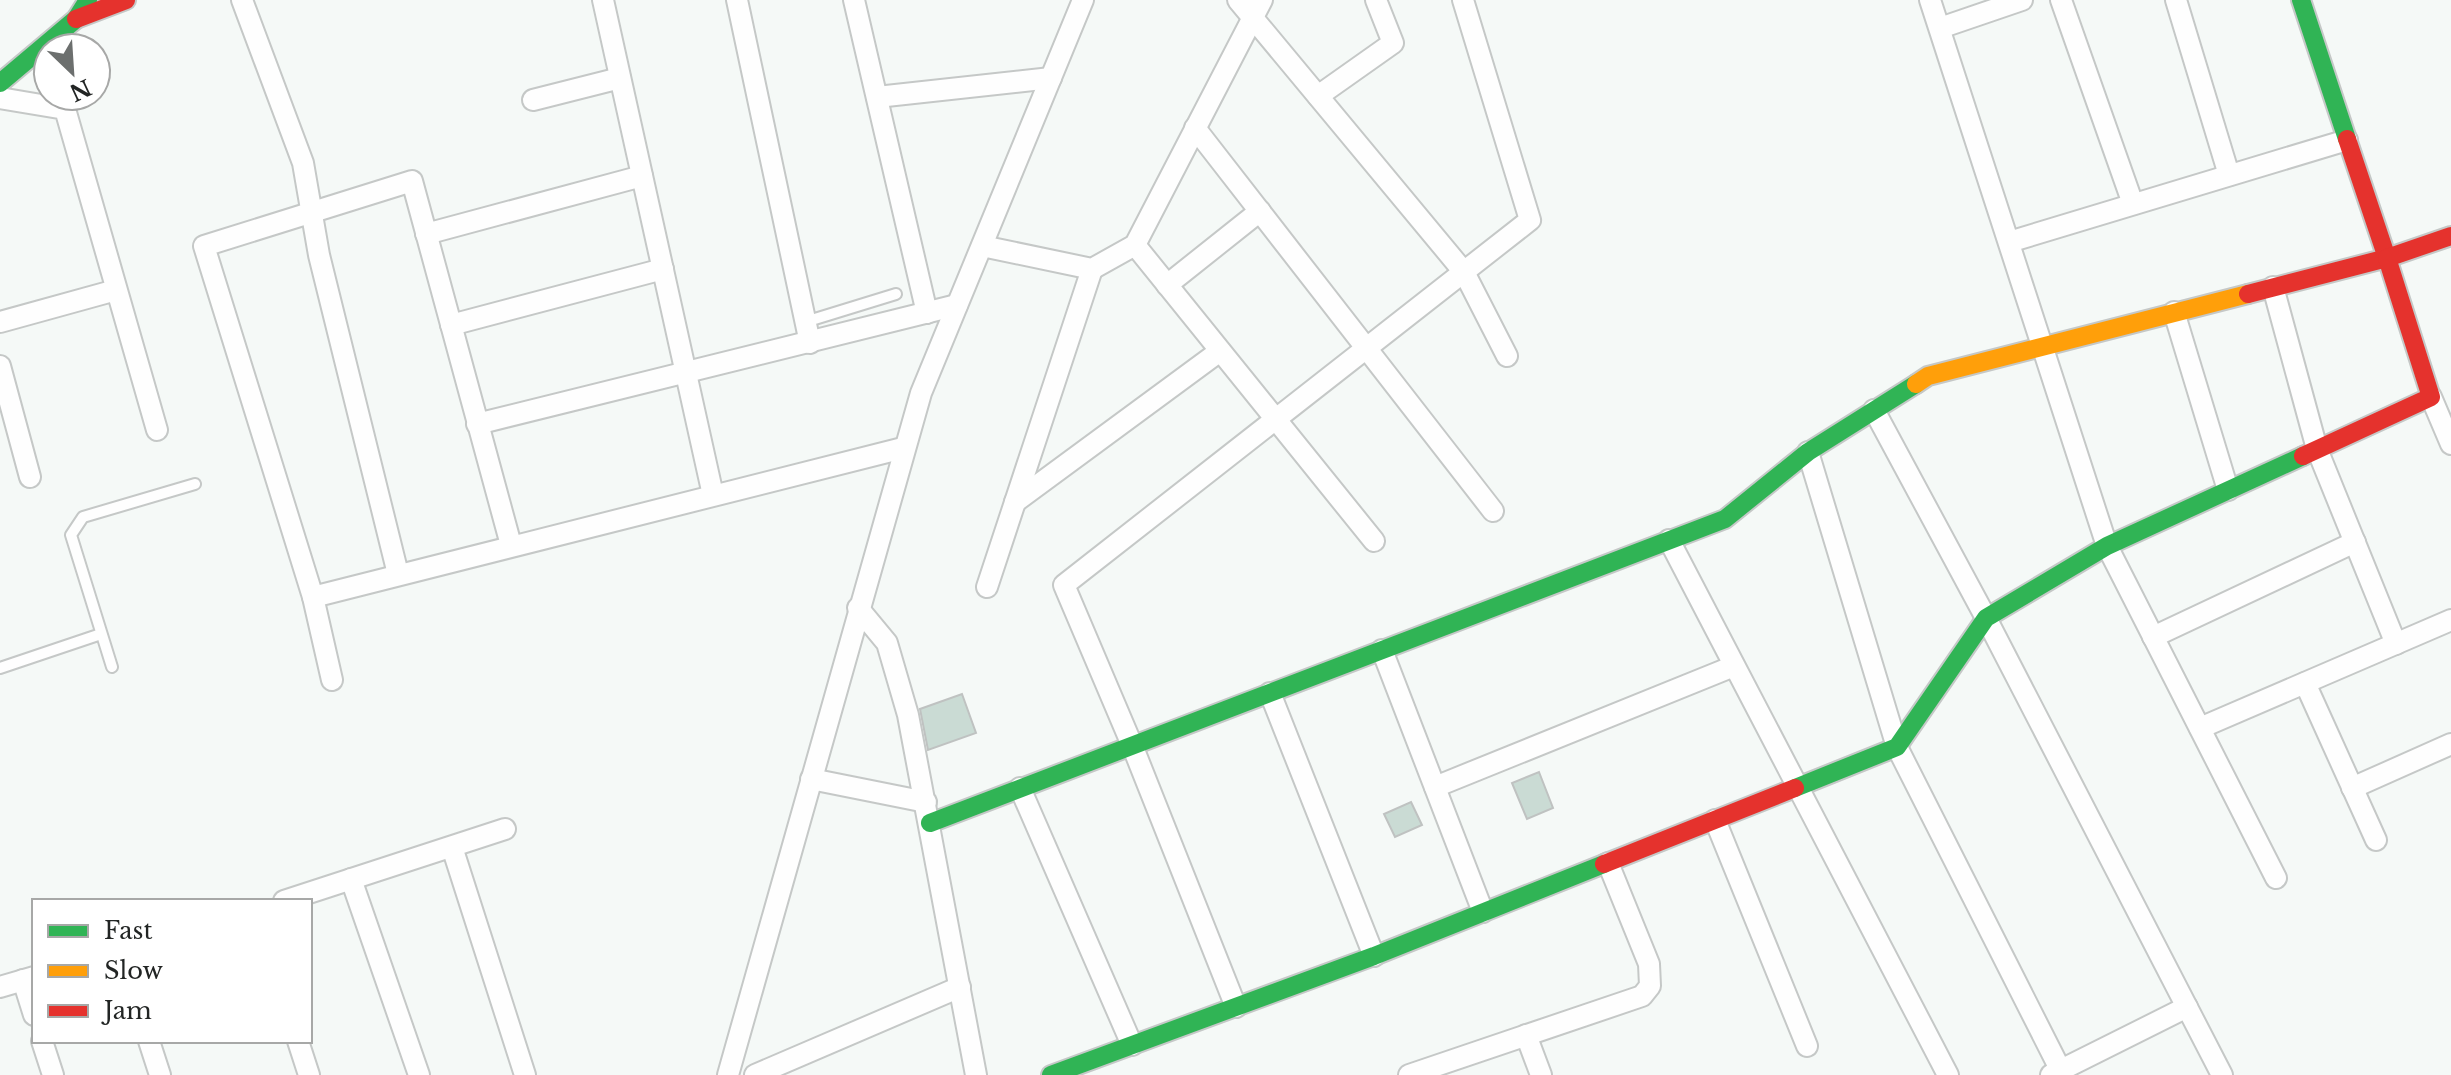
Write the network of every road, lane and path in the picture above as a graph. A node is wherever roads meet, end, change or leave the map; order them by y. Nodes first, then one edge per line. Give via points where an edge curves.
1 (88, 0) edge
2 (126, 0) edge
3 (242, 0) edge
4 (603, 0) edge
5 (737, 0) edge
6 (854, 0) edge
7 (1083, 0) edge
8 (1238, 0) edge
9 (1376, 0) edge
10 (1463, 0) edge
11 (1930, 0) edge
12 (2022, 0) edge
13 (2061, 0) edge
14 (2176, 0) edge
15 (2301, 0) edge
16 (1257, 9) edge
17 (76, 19) junction
18 (1940, 28) junction
19 (620, 78) junction
20 (1051, 78) junction
21 (0, 83) edge
22 (1318, 96) junction
23 (877, 97) junction
24 (0, 98) edge
25 (533, 100) dead end
26 (1195, 128) junction
27 (2347, 140) junction
28 (2229, 175) junction
29 (642, 176) junction
30 (2133, 204) junction
31 (1260, 211) junction
32 (311, 214) junction
33 (426, 234) junction
34 (2451, 236) edge
35 (2009, 242) junction
36 (1135, 245) junction
37 (982, 246) junction
38 (2387, 258) junction
39 (663, 269) junction
40 (1092, 269) junction
41 (1464, 272) junction
42 (1167, 285) junction
43 (2273, 287) junction
44 (116, 290) junction
45 (896, 294) dead end
46 (957, 305) junction
47 (2174, 312) junction
48 (927, 313) junction
49 (0, 322) edge
50 (805, 322) junction
51 (451, 325) junction
52 (810, 343) junction
53 (2043, 345) junction
54 (1367, 349) junction
55 (1220, 351) junction
56 (1507, 356) dead end
57 (0, 366) edge
58 (686, 374) junction
59 (2431, 397) junction
60 (1874, 410) junction
61 (1276, 420) junction
62 (477, 424) junction
63 (157, 430) dead end
64 (2451, 444) edge
65 (903, 448) junction
66 (2317, 449) junction
67 (1808, 452) junction
68 (30, 477) dead end
69 (195, 484) dead end
70 (2228, 490) junction
71 (713, 495) junction
72 (1015, 502) junction
73 (1493, 511) dead end
74 (1669, 540) junction
75 (1374, 541) dead end
76 (2355, 542) junction
77 (511, 545) junction
78 (2107, 546) junction
79 (398, 574) junction
80 (987, 587) dead end
81 (313, 597) junction
82 (858, 608) junction
83 (1986, 618) junction
84 (2451, 620) edge
85 (101, 634) junction
86 (2153, 637) junction
87 (2396, 644) junction
88 (1382, 650) junction
89 (1734, 666) junction
90 (112, 667) dead end
91 (0, 668) edge
92 (332, 680) dead end
93 (2305, 683) junction
94 (1270, 693) junction
95 (2200, 728) junction
96 (2451, 744) edge
97 (1132, 745) junction
98 (1897, 747) junction
99 (811, 779) junction
100 (1435, 787) junction
101 (1797, 787) junction
102 (1020, 788) junction
103 (2352, 788) junction
104 (926, 802) junction
105 (1715, 820) junction
106 (930, 823) junction
107 (505, 829) dead end
108 (2376, 840) dead end
109 (452, 847) junction
110 (1608, 863) junction
111 (2276, 878) dead end
112 (351, 879) junction
113 (290, 899) edge
114 (1483, 912) junction
115 (1374, 956) junction
116 (29, 979) edge
117 (0, 987) edge
118 (960, 987) junction
119 (32, 1001) edge
120 (1236, 1007) junction
121 (2187, 1007) junction
122 (1526, 1035) junction
123 (43, 1043) edge
124 (150, 1043) edge
125 (299, 1043) edge
126 (1132, 1045) junction
127 (1807, 1046) dead end
128 (1419, 1073) edge
129 (2059, 1073) edge
130 (53, 1075) edge
131 (160, 1075) edge
132 (309, 1075) edge
133 (419, 1075) edge
134 (525, 1075) edge
135 (728, 1075) edge
136 (755, 1075) edge
137 (976, 1075) edge
138 (1051, 1075) edge
139 (1541, 1075) edge
140 (1948, 1075) edge
141 (2222, 1075) edge

1 - 17 main road
2 - 17 main road
3 - 32 street via 303,163
4 - 19 street
5 - 50 street
6 - 23 street
7 - 20 street
8 - 16 street
9 - 22 street via 1393,43
10 - 41 street via 1530,220
11 - 18 street
12 - 18 street
13 - 30 street
14 - 28 street
15 - 27 main road
16 - 22 street
16 - 26 street
17 - 21 main road
18 - 35 street
19 - 25 street
19 - 29 street
20 - 23 street
20 - 37 street
22 - 41 street
23 - 48 street
24 - 44 street via 65,109
26 - 31 street
26 - 36 street
27 - 28 street
27 - 38 main road
28 - 30 street
29 - 33 street
29 - 39 street
30 - 35 street
31 - 42 street
31 - 54 street
32 - 33 street via 412,181
32 - 79 street
32 - 81 street via 204,246
33 - 51 street
34 - 38 main road
35 - 53 street
36 - 40 street
36 - 42 street
37 - 40 street
37 - 46 street
38 - 43 main road
38 - 59 main road
39 - 51 street
39 - 58 street
40 - 72 street
41 - 54 street
41 - 56 street
42 - 55 street
43 - 47 main road
43 - 66 street
44 - 49 street
44 - 63 street
45 - 50 lane
46 - 48 street
46 - 65 street
47 - 53 main road
47 - 70 street
48 - 52 street
50 - 52 street
51 - 62 street
52 - 58 street
53 - 60 main road via 1928,376
53 - 78 street
54 - 61 street
54 - 73 street
55 - 61 street
55 - 72 street
57 - 68 street
58 - 62 street
58 - 71 street
59 - 64 street
59 - 66 main road
60 - 67 main road
60 - 83 street
61 - 75 street
61 - 97 street via 1064,585
62 - 77 street
65 - 71 street
65 - 82 street
66 - 70 main road
66 - 76 street
67 - 74 main road via 1725,519
67 - 98 street
69 - 85 lane via 83,517 71,535
70 - 78 main road
71 - 77 street
72 - 80 street
74 - 88 main road
74 - 89 street
76 - 86 street
76 - 87 street
77 - 79 street
78 - 83 main road
78 - 86 street
79 - 81 street
81 - 92 street
82 - 99 street
82 - 104 street via 887,643
83 - 98 main road
83 - 121 street
84 - 87 street
85 - 90 lane
85 - 91 lane
86 - 95 street
87 - 93 street
88 - 94 main road
88 - 100 street
89 - 100 street
89 - 101 street
93 - 95 street
93 - 103 street
94 - 97 main road
94 - 115 street
95 - 111 street
96 - 103 street
97 - 102 main road
97 - 120 street
98 - 101 main road
98 - 129 street
99 - 104 street
99 - 135 street
100 - 114 street
101 - 105 main road
101 - 140 street
102 - 106 main road
102 - 126 street
103 - 108 street
104 - 106 street
105 - 110 main road
105 - 127 street
106 - 118 street
107 - 109 street
109 - 112 street
109 - 134 street
110 - 114 main road
110 - 122 street via 1649,964 1650,986 1642,996
112 - 113 street
112 - 133 street
114 - 115 main road
115 - 120 main road
116 - 117 street
116 - 119 street
118 - 136 street
118 - 137 street
120 - 126 main road
121 - 129 street
121 - 141 street
122 - 128 street
122 - 139 street
123 - 130 street
124 - 131 street
125 - 132 street
126 - 138 main road

